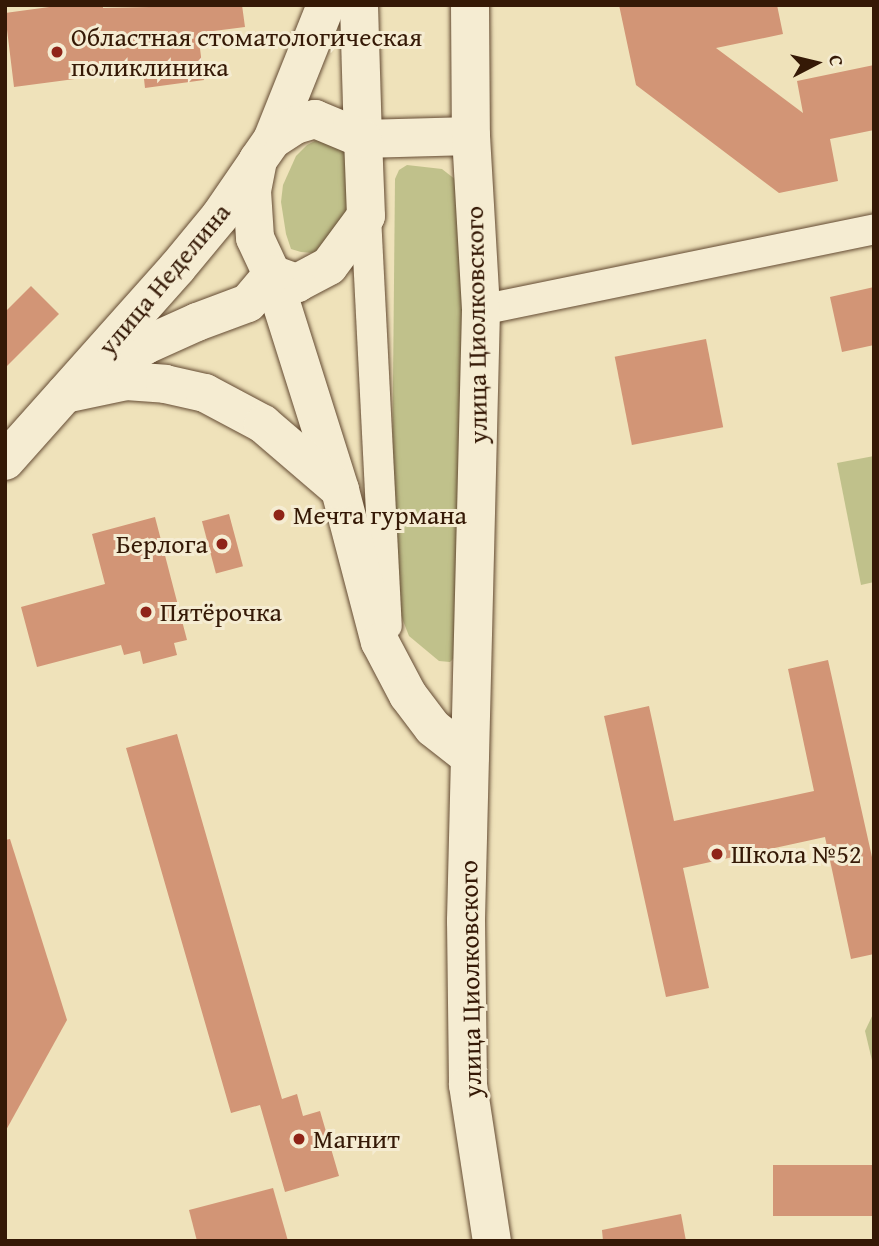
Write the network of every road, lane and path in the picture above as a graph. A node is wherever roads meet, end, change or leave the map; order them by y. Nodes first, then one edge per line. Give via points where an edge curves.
1 (326, 5) edge
2 (359, 5) edge
3 (470, 5) edge
4 (471, 136) junction
5 (363, 139) junction
6 (265, 150) junction
7 (366, 216) junction
8 (874, 229) edge
9 (272, 274) junction
10 (481, 310) junction
11 (65, 394) junction
12 (5, 460) edge
13 (340, 491) junction
14 (389, 661) junction
15 (470, 757) junction
16 (492, 1241) edge

1 - 6 main road
2 - 5 main road
3 - 4 main road, улица Циолковского
4 - 5 main road
4 - 10 main road, улица Циолковского
5 - 6 main road via 315,119 295,125
5 - 7 main road
6 - 9 main road via 253,191 256,238
6 - 11 main road, улица Неделина via 220,216
7 - 9 main road via 329,266 297,284
7 - 14 street
8 - 10 street
9 - 11 main road, улица Неделина via 248,303 146,345
9 - 13 main road
10 - 15 main road, улица Циолковского
11 - 12 main road, улица Неделина
11 - 13 main road via 126,381 205,393 263,425
13 - 14 main road
14 - 15 main road via 433,728
15 - 16 main road, улица Циолковского via 468,1085

